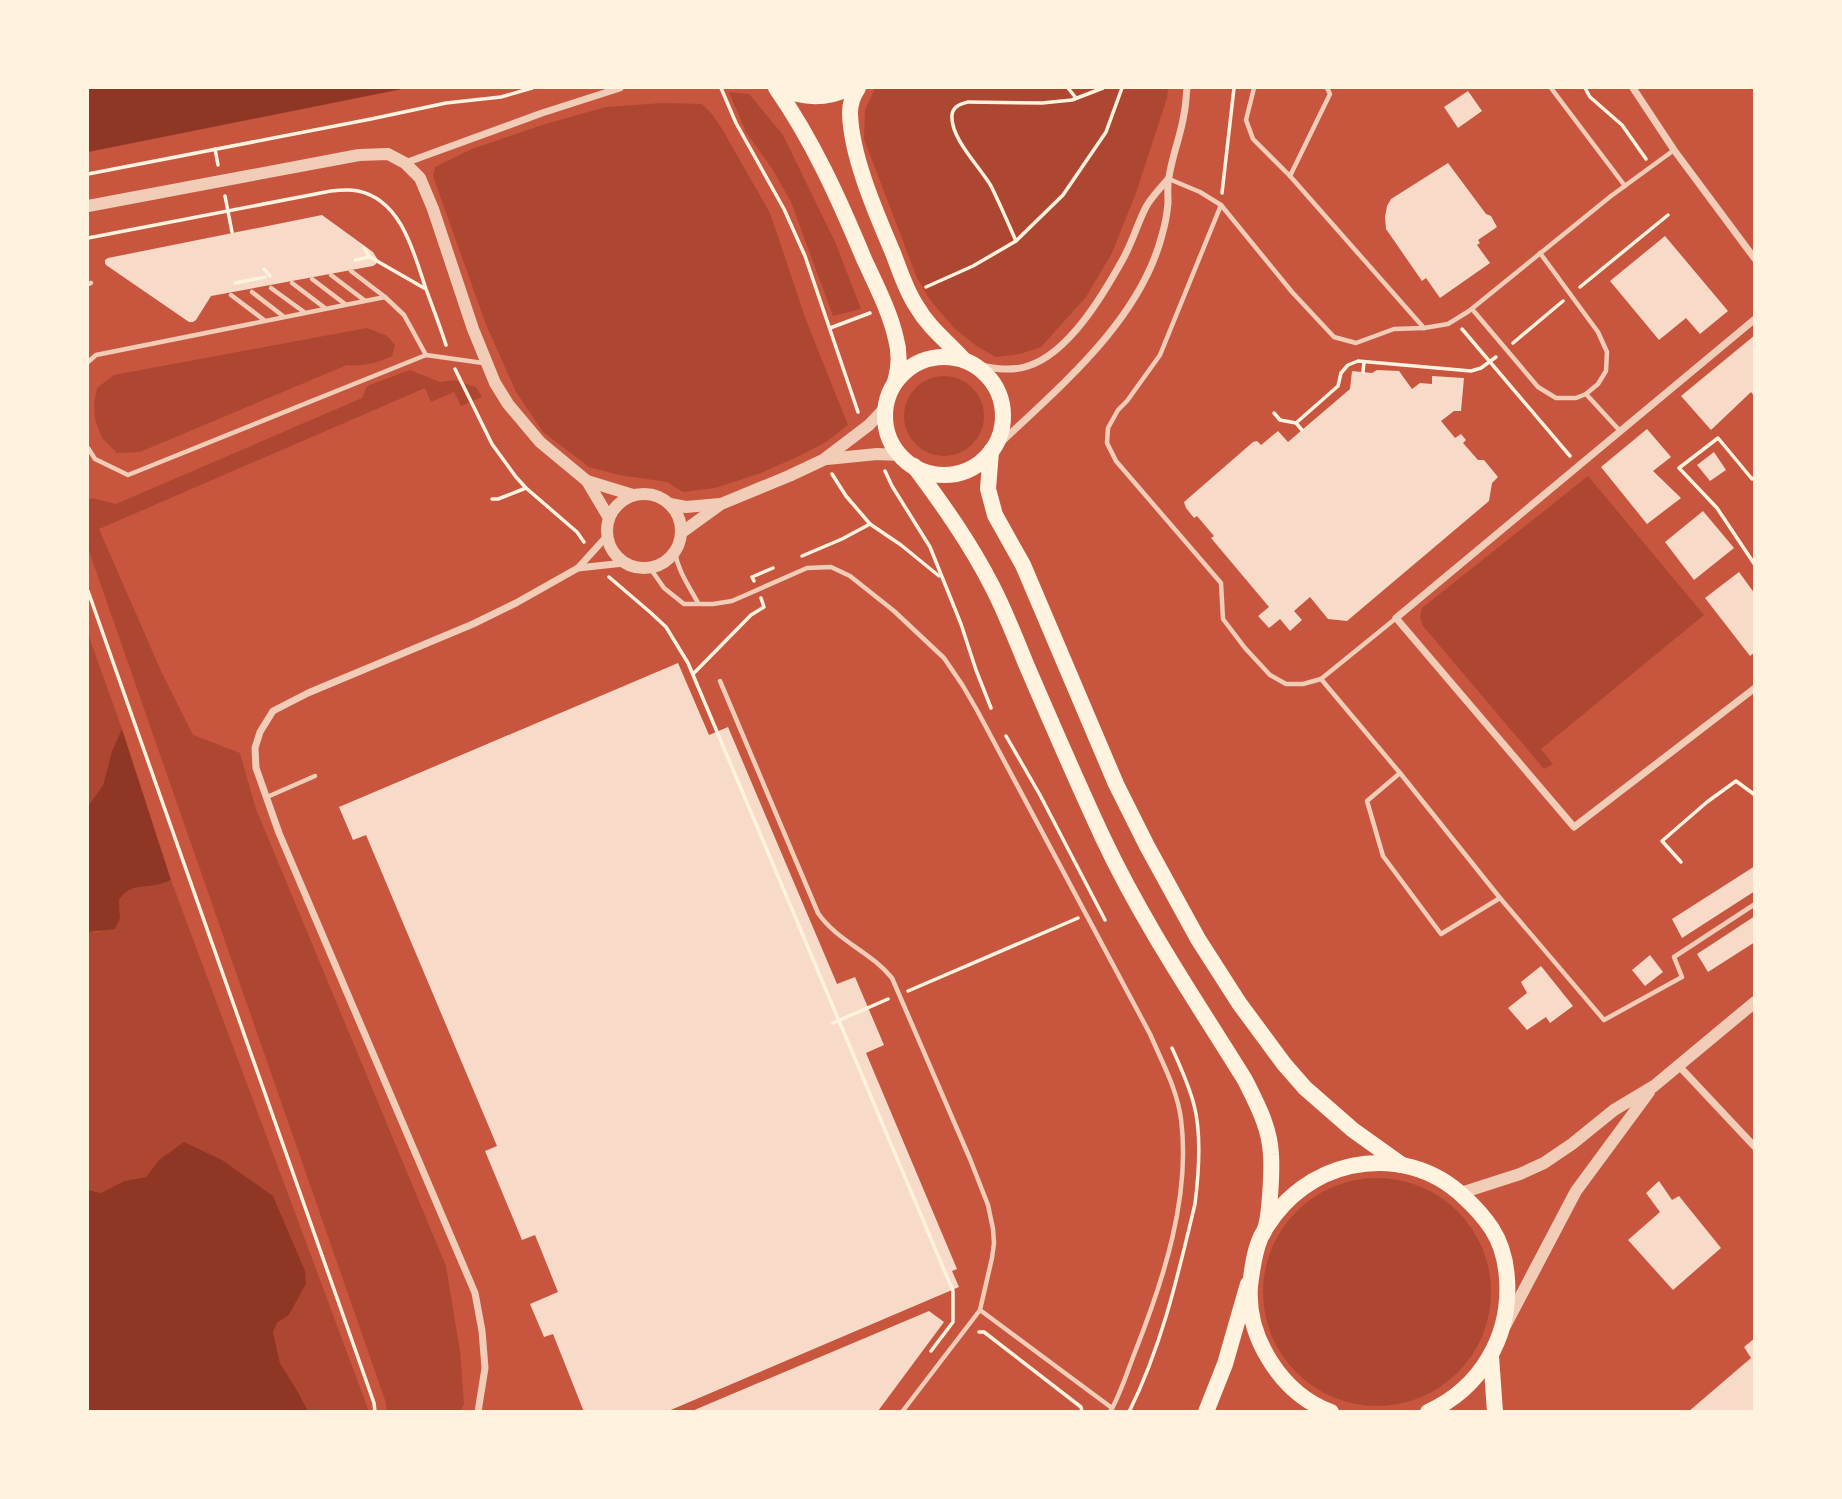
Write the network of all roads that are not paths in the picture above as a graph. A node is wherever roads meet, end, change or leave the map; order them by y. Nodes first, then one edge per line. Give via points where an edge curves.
1 (620, 88) edge
2 (776, 88) edge
3 (782, 88) edge
4 (849, 88) edge
5 (858, 88) edge
6 (1187, 88) edge
7 (1254, 88) edge
8 (1327, 88) edge
9 (1551, 88) edge
10 (1633, 88) edge
11 (1674, 150) junction
12 (405, 163) junction
13 (1290, 176) junction
14 (1168, 178) junction
15 (1625, 186) junction
16 (1221, 205) junction
17 (88, 206) edge
18 (1540, 253) junction
19 (1755, 258) edge
20 (351, 271) dead end
21 (331, 275) dead end
22 (312, 279) dead end
23 (292, 283) dead end
24 (271, 288) dead end
25 (252, 292) dead end
26 (231, 295) dead end
27 (385, 297) junction
28 (365, 301) junction
29 (346, 305) junction
30 (325, 309) junction
31 (1472, 309) junction
32 (304, 313) junction
33 (284, 317) junction
34 (1755, 319) edge
35 (264, 321) junction
36 (1424, 328) junction
37 (426, 355) junction
38 (88, 362) edge
39 (969, 362) junction
40 (487, 364) junction
41 (895, 383) junction
42 (1586, 394) junction
43 (885, 408) junction
44 (1620, 431) junction
45 (88, 448) edge
46 (991, 451) junction
47 (900, 455) junction
48 (823, 460) junction
49 (914, 466) junction
50 (587, 481) junction
51 (633, 495) junction
52 (721, 504) junction
53 (670, 505) junction
54 (609, 518) junction
55 (681, 533) junction
56 (607, 536) junction
57 (674, 553) junction
58 (624, 563) junction
59 (578, 568) junction
60 (650, 568) junction
61 (698, 603) junction
62 (1396, 618) junction
63 (1321, 679) junction
64 (720, 681) dead end
65 (1755, 688) edge
66 (1400, 773) junction
67 (315, 776) dead end
68 (267, 797) junction
69 (1500, 898) junction
70 (1755, 904) edge
71 (1755, 1002) edge
72 (1678, 1065) junction
73 (1654, 1086) junction
74 (1755, 1147) edge
75 (1402, 1165) junction
76 (1461, 1194) junction
77 (1265, 1228) junction
78 (1254, 1261) junction
79 (980, 1310) junction
80 (1502, 1333) junction
81 (1491, 1356) junction
82 (1111, 1410) edge
83 (478, 1412) edge
84 (902, 1412) edge
85 (1206, 1412) edge
86 (1331, 1412) edge
87 (1428, 1412) edge
88 (1495, 1412) edge

1 - 12 street
2 - 41 main road via 811,142 887,311 898,349
3 - 4 main road via 819,97
5 - 39 main road via 850,106 852,129 873,206 917,308 935,332
6 - 14 street
7 - 13 lane via 1246,120 1253,139
8 - 13 lane via 1330,94
9 - 15 lane
10 - 11 street
11 - 15 lane
11 - 19 street
12 - 17 street via 388,154 359,155
12 - 40 street via 420,178 433,209
13 - 36 lane
14 - 16 lane
14 - 39 street via 1146,207 1102,293 1065,341 1028,366 1009,369
14 - 46 street via 1162,236 1128,307 1083,365
15 - 18 lane
16 - 36 lane via 1334,337 1356,343 1394,329
16 - 63 lane via 1160,355 1118,411 1108,428 1107,443 1116,461 1221,583 1223,619 1253,657 1286,684
18 - 31 lane
18 - 42 lane via 1598,332 1607,352 1606,371
20 - 27 lane
21 - 28 lane
22 - 29 lane
23 - 30 lane
24 - 32 lane
25 - 33 lane
26 - 35 lane
27 - 28 lane
27 - 37 lane via 404,315
28 - 29 lane
29 - 30 lane
30 - 32 lane
31 - 36 lane via 1448,324
31 - 42 lane via 1538,387 1556,398
32 - 33 lane
33 - 35 lane
34 - 44 street
35 - 38 lane via 96,355
37 - 40 lane
37 - 45 lane via 128,475 95,459
39 - 41 main road via 946,357 926,360
39 - 46 main road via 993,383 1002,402 1002,428
40 - 50 street via 502,393 540,442
41 - 43 main road
42 - 44 lane
43 - 47 main road via 887,432
43 - 48 street
44 - 62 street
46 - 49 main road via 977,465 958,473 938,475
46 - 75 main road via 988,489 995,515 1023,565 1116,784 1198,939 1284,1064 1353,1130
47 - 48 street
47 - 49 main road
48 - 52 street
49 - 77 main road via 968,542 993,587 1105,842 1258,1105 1271,1156
50 - 51 street
50 - 54 street
51 - 53 street via 653,495
51 - 54 street via 618,504
52 - 53 street
52 - 55 street
53 - 55 street via 681,523
54 - 56 street
55 - 57 street
56 - 58 street
56 - 59 street
57 - 60 street
57 - 61 lane
58 - 59 street
58 - 60 street
59 - 68 street via 473,624 273,712 254,748
60 - 61 lane via 664,588 684,604
61 - 82 lane via 732,601 807,568 831,567 850,576 894,611 944,658 1150,1034 1173,1086 1184,1156 1176,1223 1154,1305
62 - 63 lane
62 - 65 street via 1574,827
63 - 66 lane
64 - 79 lane via 818,913 836,934 892,978 988,1205 994,1243
66 - 69 lane
66 - 69 lane via 1367,801 1383,856 1441,934
67 - 68 lane
68 - 83 street via 475,1293 485,1368
69 - 70 lane via 1604,1020 1682,977 1674,957
71 - 72 street
72 - 73 street
72 - 74 street
73 - 76 street via 1544,1163
73 - 80 street via 1576,1191
75 - 76 main road via 1440,1177
75 - 77 main road via 1357,1164 1324,1175 1286,1201
76 - 80 main road via 1493,1230 1502,1250 1508,1289
77 - 78 main road
78 - 85 main road via 1225,1364
78 - 86 main road via 1250,1304 1268,1359 1302,1396
79 - 82 lane
79 - 84 lane
80 - 81 main road
81 - 87 main road via 1459,1393
81 - 88 main road

